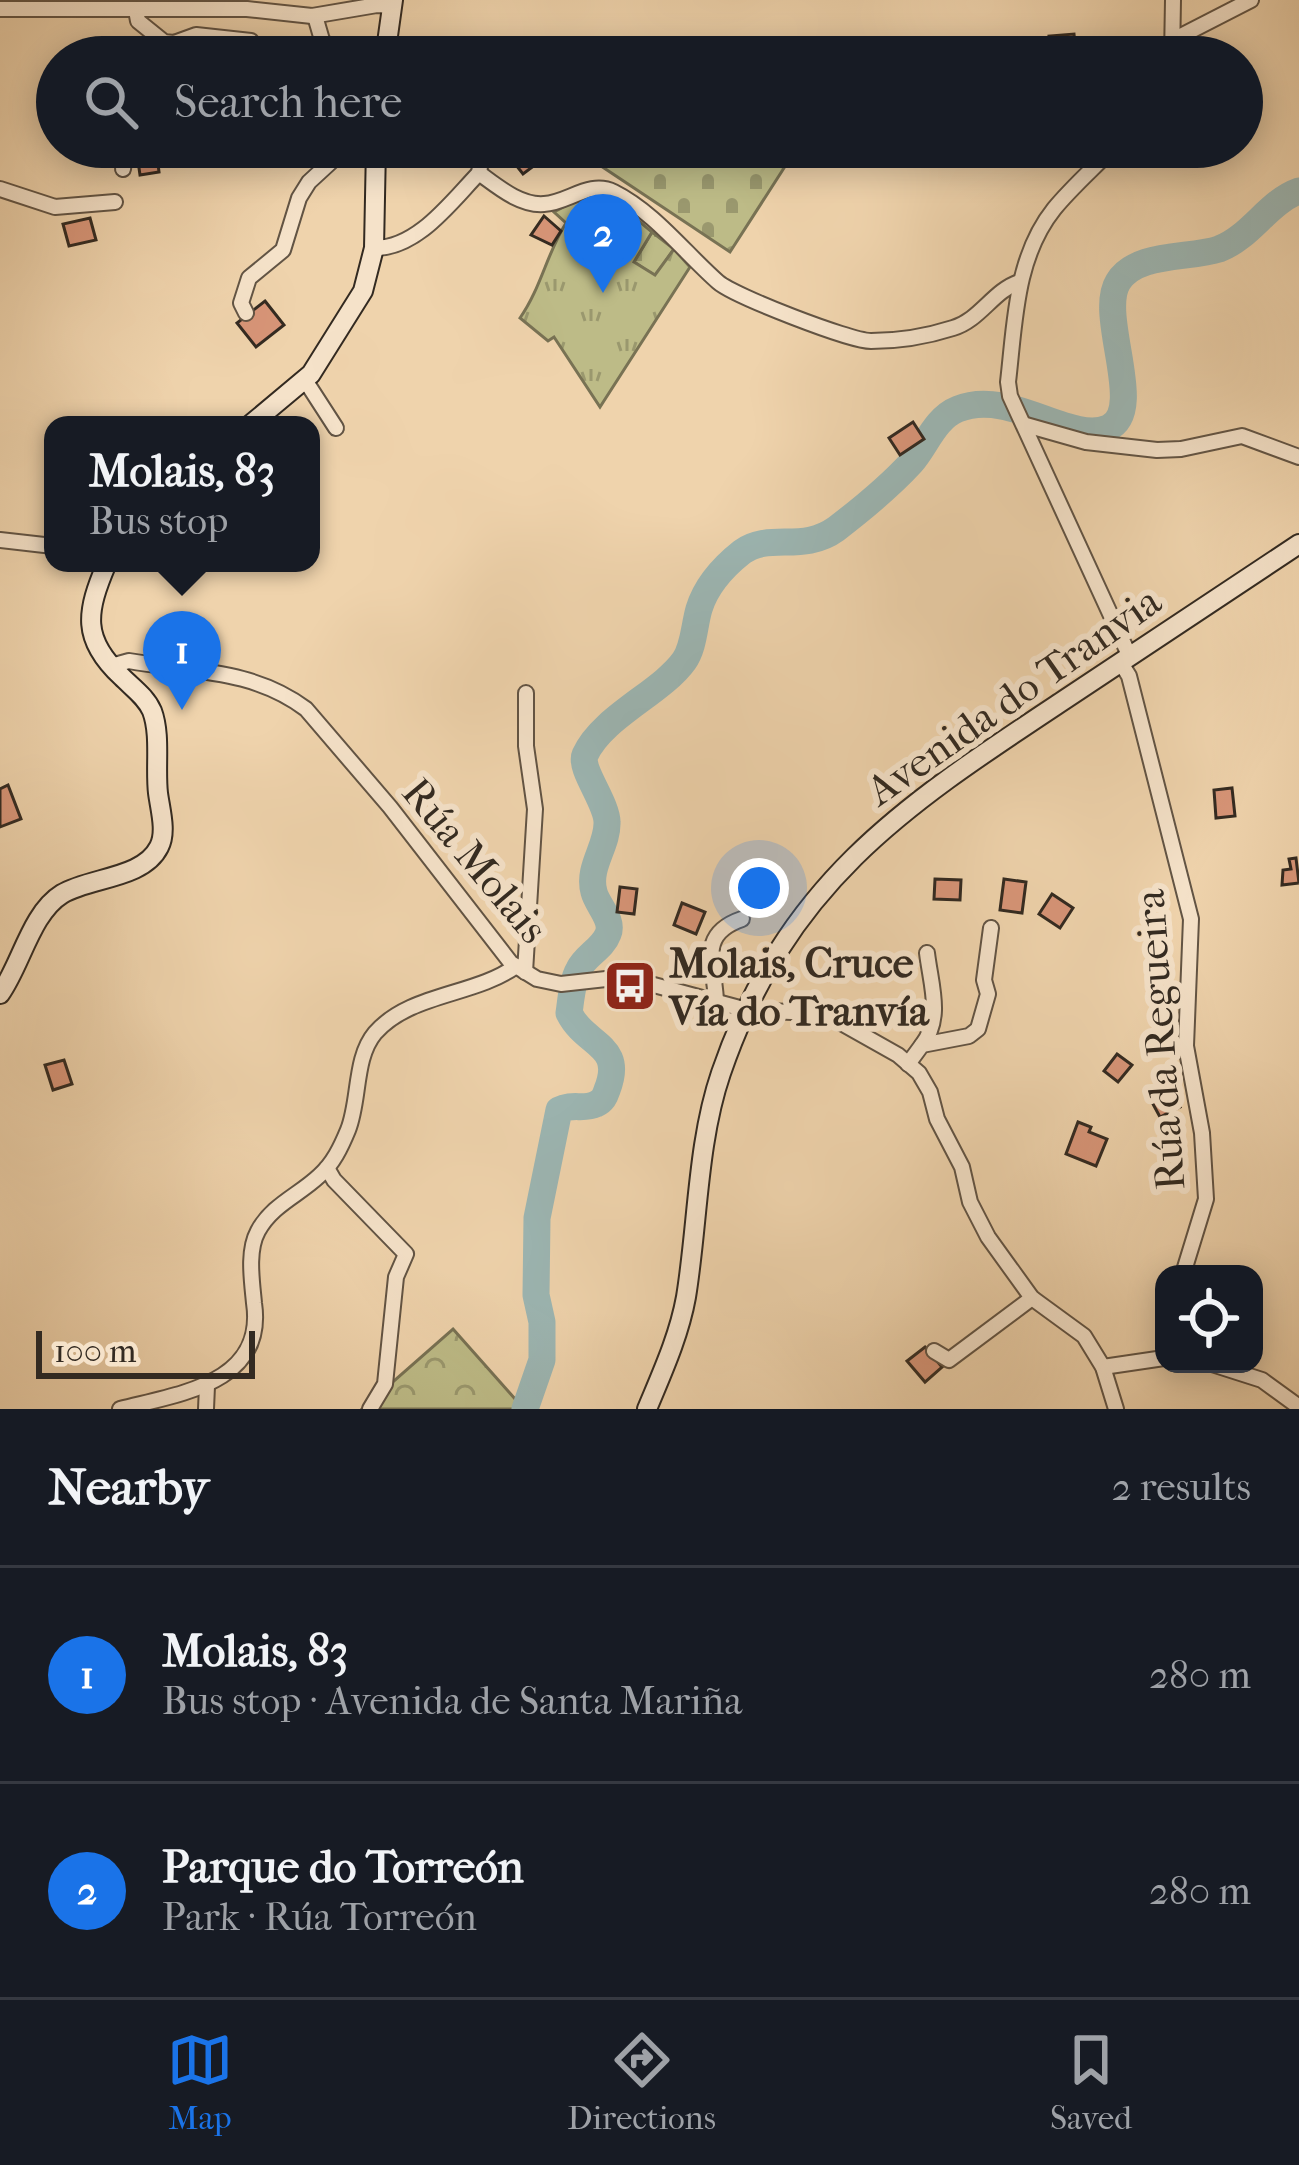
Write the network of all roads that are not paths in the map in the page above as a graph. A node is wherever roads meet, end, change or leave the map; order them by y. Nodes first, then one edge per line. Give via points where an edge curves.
1 (1173, 0) edge
2 (1251, 0) edge
3 (392, 3) edge
4 (0, 9) edge
5 (136, 10) junction
6 (315, 16) junction
7 (154, 36) edge
8 (321, 36) edge
9 (388, 36) edge
10 (1173, 36) edge
11 (1181, 36) edge
12 (324, 168) edge
13 (376, 168) edge
14 (480, 168) edge
15 (1094, 168) edge
16 (479, 173) junction
17 (0, 189) edge
18 (115, 202) dead end
19 (374, 248) junction
20 (1019, 282) junction
21 (246, 313) dead end
22 (305, 380) junction
23 (261, 416) edge
24 (1022, 419) junction
25 (336, 428) dead end
26 (1299, 457) edge
27 (0, 540) edge
28 (1299, 544) edge
29 (44, 545) edge
30 (103, 572) edge
31 (1125, 660) junction
32 (111, 666) junction
33 (526, 693) dead end
34 (742, 919) dead end
35 (991, 928) dead end
36 (927, 953) dead end
37 (520, 969) junction
38 (0, 994) edge
39 (716, 1003) junction
40 (747, 1010) junction
41 (922, 1045) junction
42 (908, 1064) junction
43 (327, 1168) junction
44 (1186, 1265) edge
45 (1032, 1298) junction
46 (934, 1352) dead end
47 (1155, 1359) edge
48 (1103, 1367) junction
49 (1240, 1373) edge
50 (207, 1386) junction
51 (1299, 1407) edge
52 (120, 1409) edge
53 (206, 1409) edge
54 (370, 1409) edge
55 (647, 1409) edge
56 (1116, 1409) edge

1 - 10 street
2 - 11 street
3 - 6 street
3 - 9 main road
4 - 5 street
5 - 6 street
5 - 7 street
6 - 8 street
12 - 21 street via 299,198 283,250 249,278
13 - 19 main road
14 - 16 street
15 - 20 street via 1052,212
16 - 19 street via 406,241
16 - 20 street via 506,193 545,205 602,188 616,193 733,294 848,337 958,327
17 - 18 street via 55,207
19 - 22 main road via 363,291
20 - 24 street, Rúa da Regueira via 1008,382
22 - 23 main road
22 - 25 street
24 - 26 street via 1086,442 1157,450 1242,436
24 - 31 street, Rúa da Regueira
27 - 29 street
28 - 31 main road, Avenida do Tranvia
30 - 32 main road via 91,634
31 - 40 main road, Avenida do Tranvia via 862,845 819,892
31 - 44 street, Rúa da Regueira via 1191,919 1186,1046 1207,1198
32 - 37 street, Rúa Molais via 129,661 258,681 289,696
32 - 38 main road via 154,717 160,846 135,868 48,905
33 - 37 street via 535,809
34 - 39 street via 724,927 711,950
35 - 41 street via 978,1029
36 - 41 street via 935,1019
37 - 39 street, Rúa Molais via 561,984 642,980
37 - 43 street via 431,1000 374,1034 352,1121
39 - 40 street, Rúa Molais
40 - 42 street, Rúa Molais via 834,1019
40 - 55 main road, Avenida do Tranvia via 719,1078 685,1301
41 - 42 street
42 - 45 street via 929,1092 988,1237
43 - 50 street via 259,1227 251,1278 255,1335
43 - 54 street via 406,1254 396,1277 385,1384
45 - 46 street via 949,1360
45 - 48 street via 1084,1336
47 - 48 street
48 - 56 street
49 - 51 street
50 - 52 street
50 - 53 street

